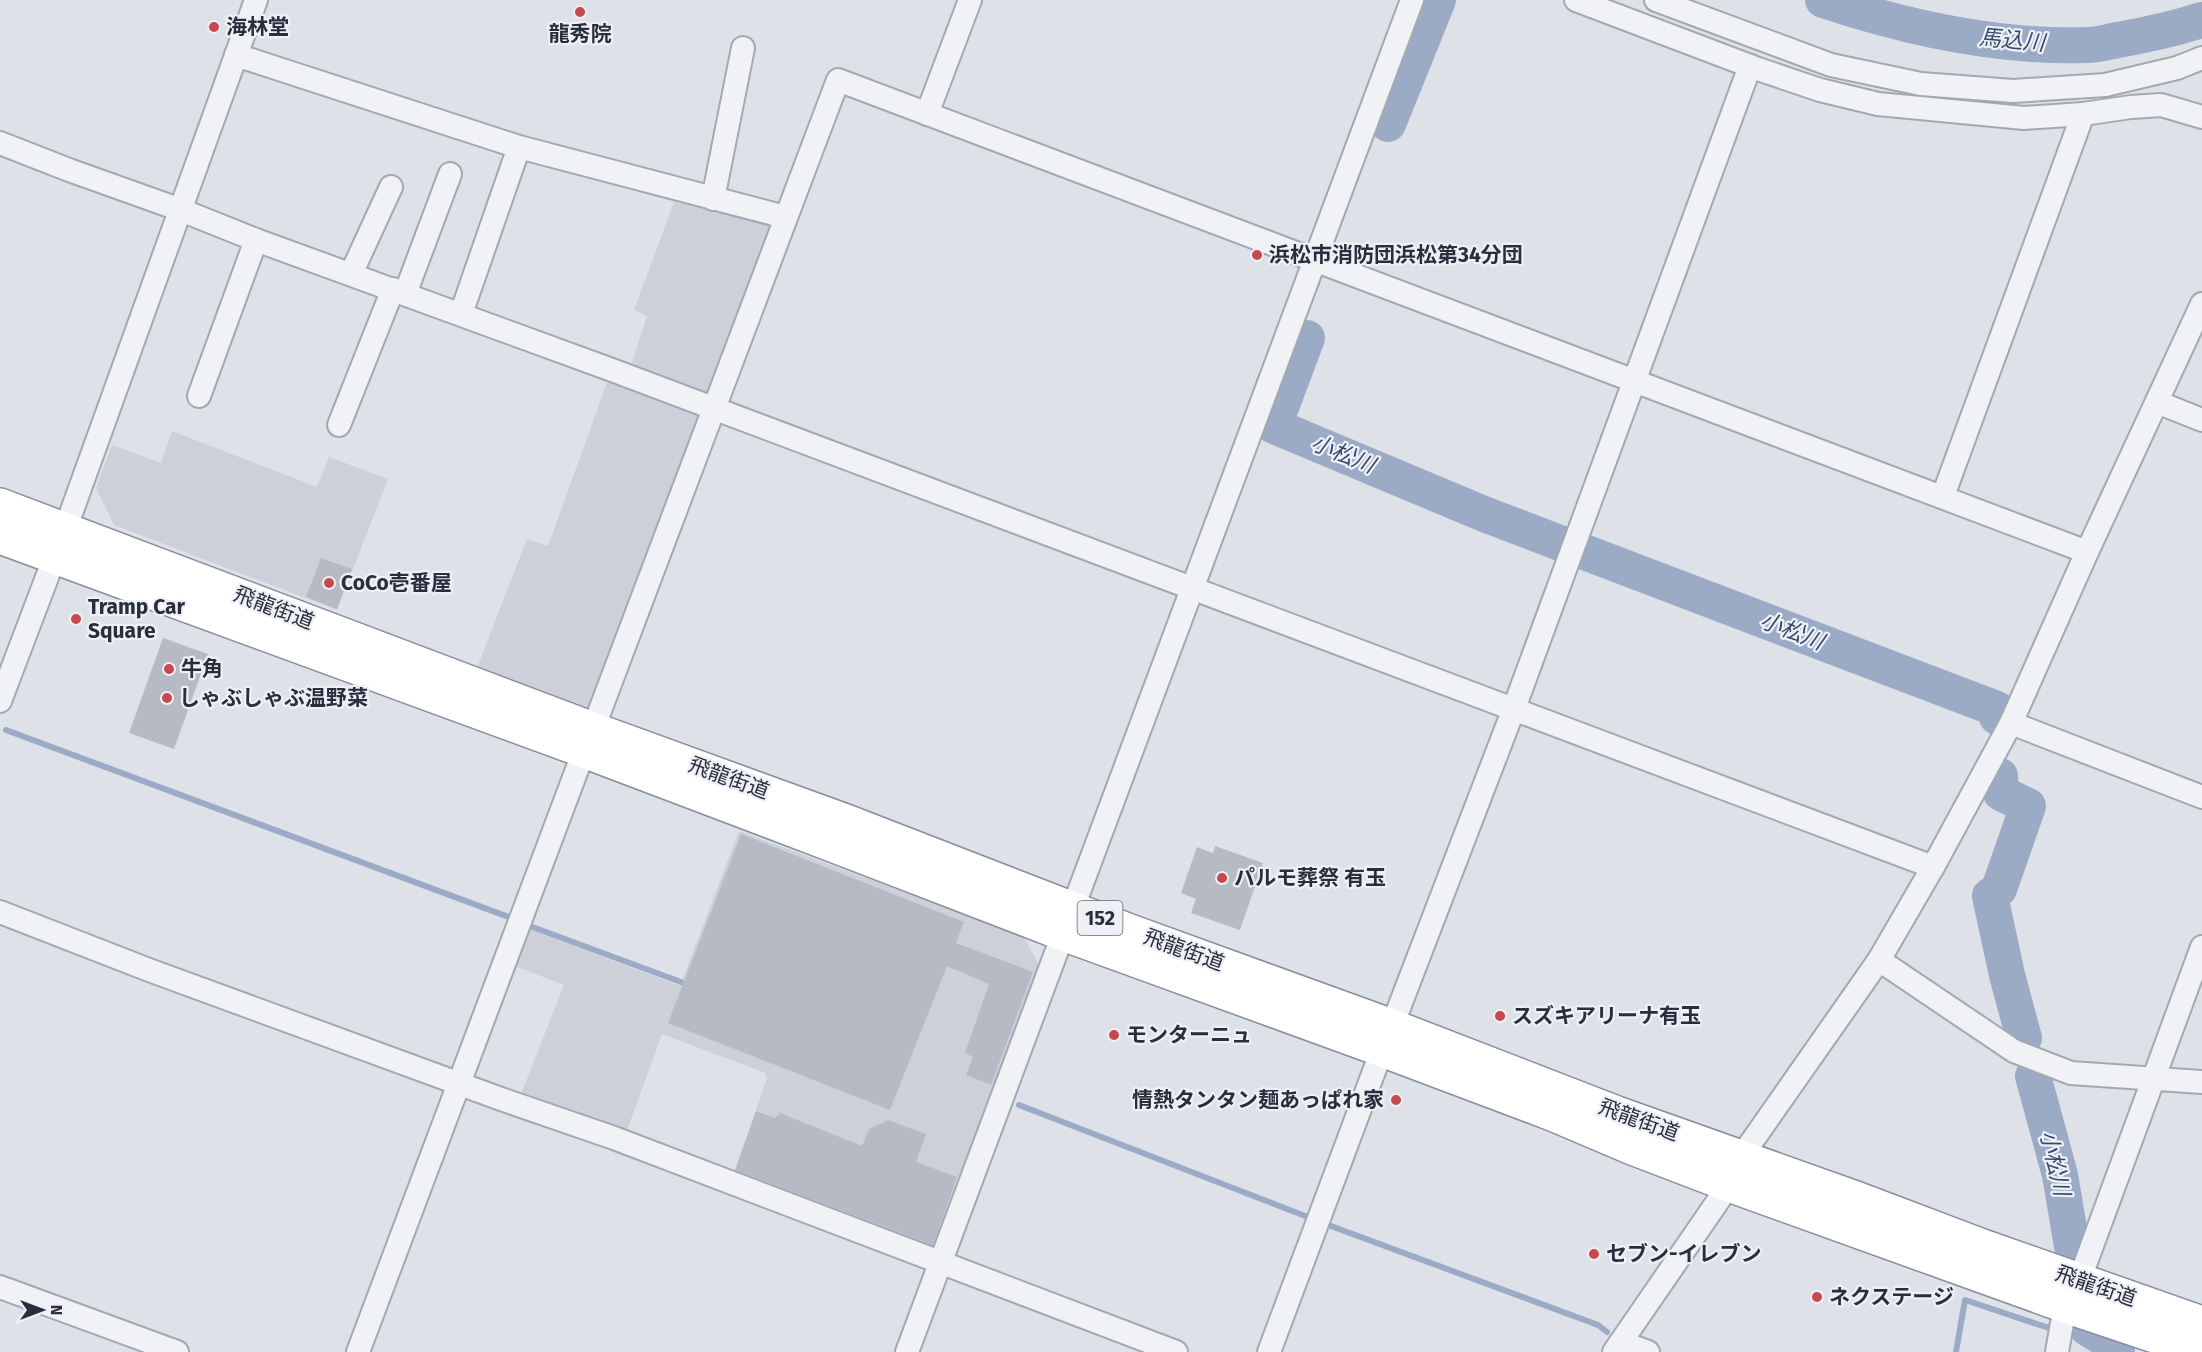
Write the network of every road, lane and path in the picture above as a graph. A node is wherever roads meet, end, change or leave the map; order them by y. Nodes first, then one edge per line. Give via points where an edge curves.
1 (256, 0) edge
2 (970, 0) edge
3 (1412, 0) edge
4 (1576, 0) edge
5 (1656, 0) edge
6 (743, 48) dead end
7 (236, 55) junction
8 (2202, 58) edge
9 (1750, 66) junction
10 (927, 114) junction
11 (2083, 114) junction
12 (2202, 117) edge
13 (0, 143) edge
14 (519, 147) junction
15 (450, 174) dead end
16 (391, 187) dead end
17 (713, 199) junction
18 (182, 210) junction
19 (785, 218) junction
20 (256, 240) junction
21 (1315, 260) junction
22 (351, 274) junction
23 (399, 292) junction
24 (2202, 304) edge
25 (461, 314) junction
26 (1634, 380) junction
27 (199, 396) dead end
28 (2157, 402) junction
29 (715, 409) junction
30 (2202, 420) edge
31 (339, 425) dead end
32 (1943, 496) junction
33 (0, 505) edge
34 (0, 537) edge
35 (60, 543) junction
36 (2087, 552) junction
37 (1193, 589) junction
38 (0, 701) edge
39 (1513, 711) junction
40 (2011, 723) junction
41 (588, 740) junction
42 (2202, 797) edge
43 (1933, 867) junction
44 (0, 912) edge
45 (1068, 921) junction
46 (2202, 946) edge
47 (1879, 960) junction
48 (1387, 1038) junction
49 (2153, 1079) junction
50 (2202, 1082) edge
51 (459, 1083) junction
52 (1735, 1171) junction
53 (941, 1261) junction
54 (0, 1287) edge
55 (2072, 1293) junction
56 (2202, 1323) edge
57 (1618, 1347) edge
58 (177, 1352) edge
59 (358, 1352) edge
60 (907, 1352) edge
61 (1176, 1352) edge
62 (1269, 1352) edge
63 (1648, 1352) edge
64 (2057, 1352) edge
65 (2202, 1352) edge

1 - 7 street
2 - 10 street
3 - 21 street
4 - 9 street
5 - 8 street via 1831,65 1921,84 2013,91 2105,85
6 - 17 street
7 - 14 street
7 - 18 street
9 - 11 street via 1820,90 1878,104 2024,118
9 - 26 street
10 - 19 street via 838,80
10 - 21 street
11 - 12 street via 2161,105
11 - 32 street
13 - 18 street
14 - 17 street
14 - 25 street
15 - 23 street
16 - 22 street
17 - 19 street
18 - 20 street
18 - 35 street
19 - 29 street
20 - 22 street
20 - 27 street
21 - 26 street
21 - 37 street
22 - 23 street
23 - 25 street
23 - 31 street
24 - 28 street
25 - 29 street
26 - 32 street
26 - 39 street
28 - 30 street
28 - 36 street
29 - 37 street
29 - 41 street
32 - 36 street
33 - 35 highway, 飛龍街道 / 152
34 - 35 highway, 飛龍街道 / 152
35 - 38 street
35 - 41 highway, 飛龍街道 / 152
36 - 40 street
37 - 39 street
37 - 45 street
39 - 43 street
39 - 48 street
40 - 42 street
40 - 43 street
41 - 45 highway, 飛龍街道 / 152 via 843,849
41 - 51 street
43 - 47 street
44 - 51 street
45 - 48 highway, 飛龍街道 / 152
45 - 53 street
46 - 49 street
47 - 49 street via 2014,1051 2071,1073
47 - 52 street
48 - 52 highway, 飛龍街道 / 152 via 1632,1149
48 - 62 street
49 - 50 street
49 - 55 street
51 - 53 street
51 - 59 street
52 - 55 highway, 飛龍街道 / 152
52 - 57 street
53 - 60 street
53 - 61 street
54 - 58 street
55 - 56 highway, 飛龍街道 / 152
55 - 64 street
55 - 65 highway, 飛龍街道 / 152
57 - 63 street

